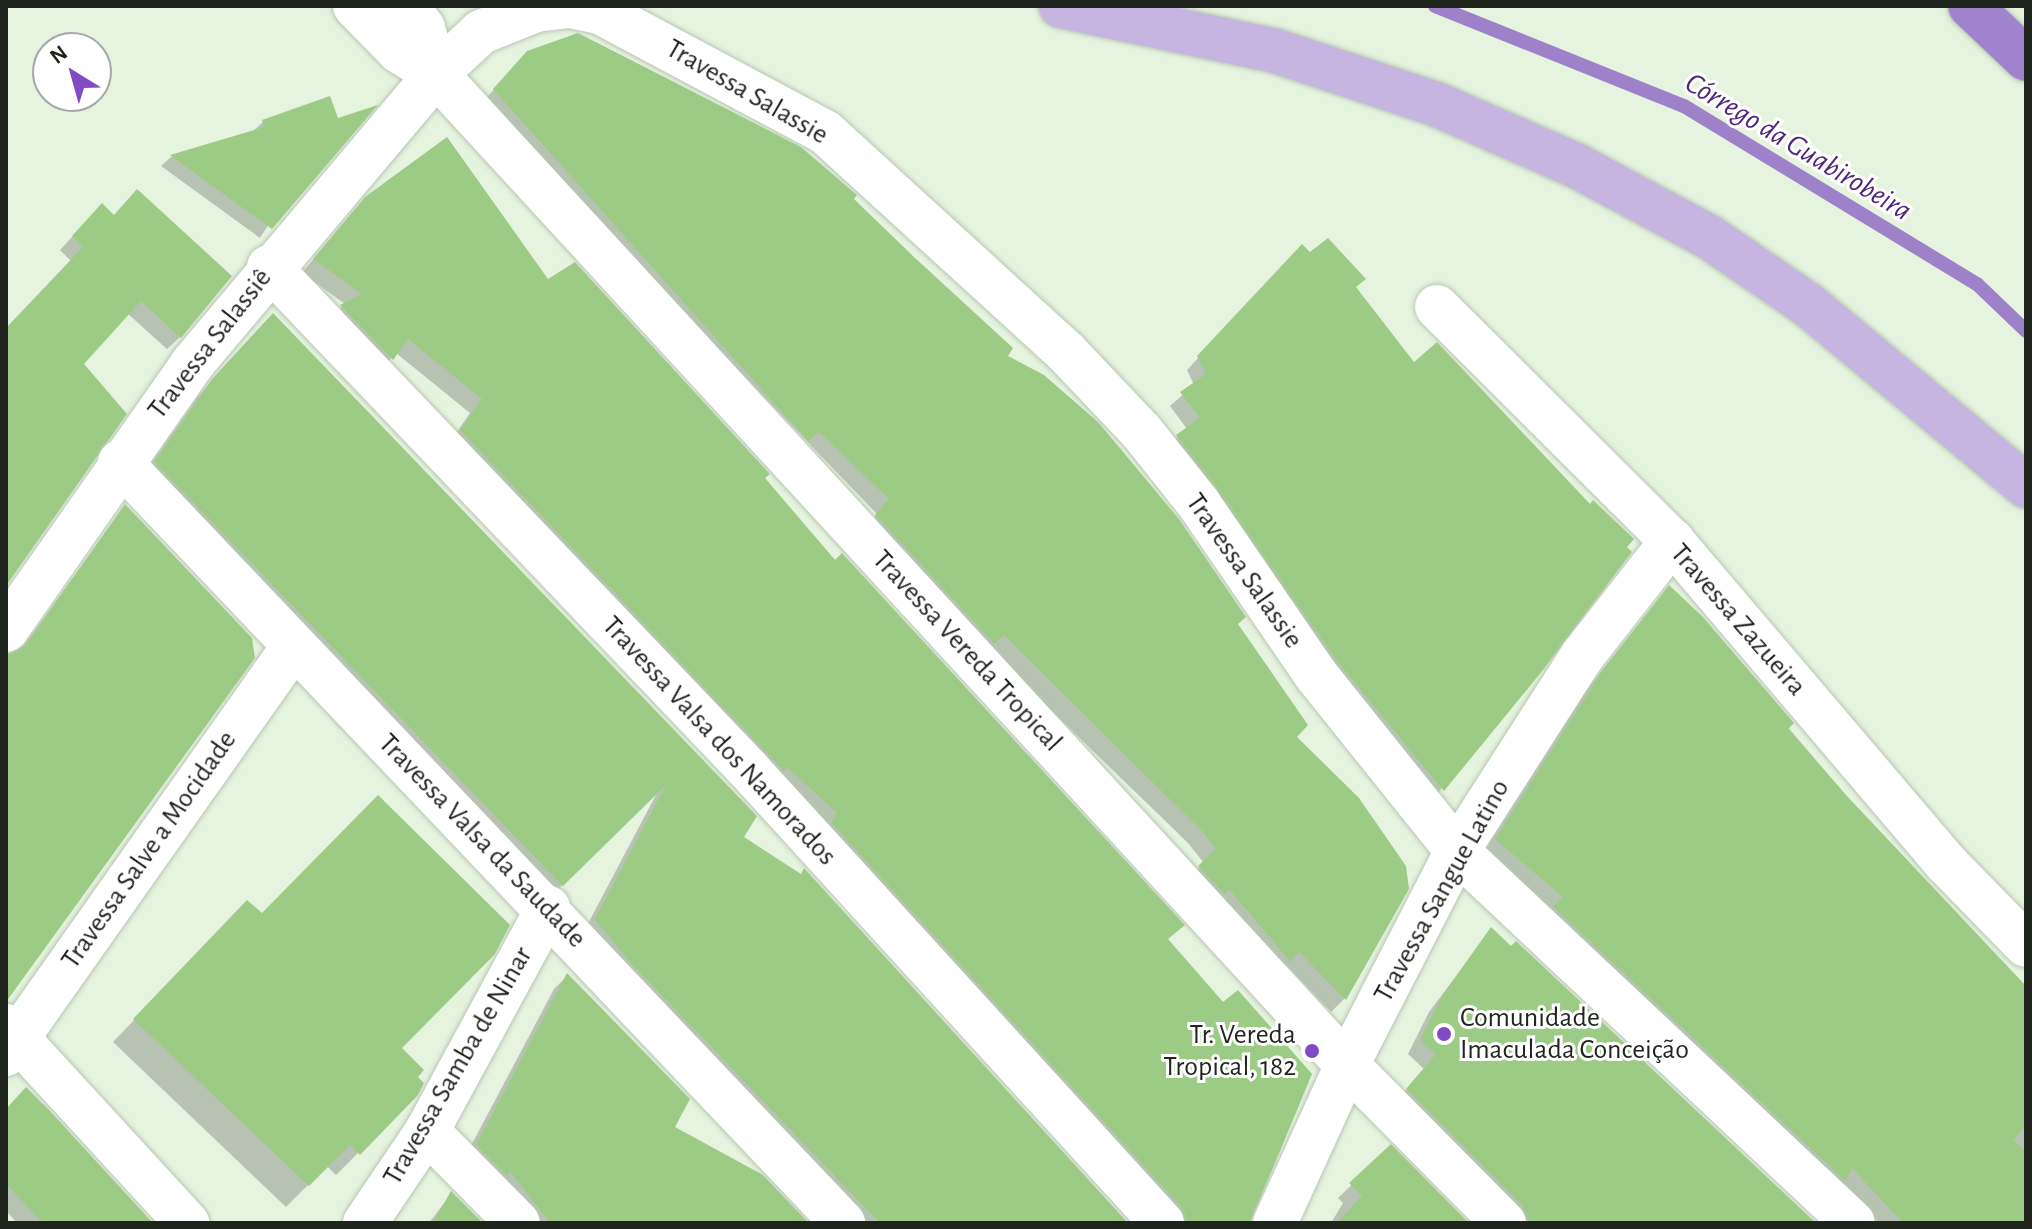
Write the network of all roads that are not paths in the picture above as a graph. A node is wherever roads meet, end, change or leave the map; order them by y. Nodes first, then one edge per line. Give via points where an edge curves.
1 (355, 6) edge
2 (407, 6) edge
3 (569, 6) edge
4 (1061, 6) edge
5 (1970, 6) edge
6 (2026, 59) edge
7 (436, 74) junction
8 (269, 267) junction
9 (1437, 307) dead end
10 (120, 462) junction
11 (2026, 486) edge
12 (1672, 541) junction
13 (6, 630) edge
14 (294, 646) junction
15 (1457, 851) junction
16 (548, 908) junction
17 (2026, 945) edge
18 (9, 1039) edge
19 (1347, 1065) junction
20 (427, 1131) junction
21 (184, 1222) edge
22 (365, 1223) edge
23 (518, 1223) edge
24 (843, 1223) edge
25 (1162, 1223) edge
26 (1275, 1223) edge
27 (1504, 1223) edge
28 (1853, 1223) edge

1 - 7 street, Travessa Vereda Tropical via 399,51
2 - 7 street, Travessa Vereda Tropical via 423,28
3 - 7 street, Travessa Salassie via 536,10 481,32
3 - 15 street, Travessa Salassie via 600,12 825,132 1065,351 1141,431 1199,504 1316,675
4 - 11 main road via 1276,51 1438,105 1579,167 1709,237 1807,304
5 - 6 highway
7 - 8 street, Travessa Salassiê
7 - 19 street, Travessa Vereda Tropical
8 - 10 street, Travessa Salassiê
8 - 25 street, Travessa Valsa dos Namorados via 749,770
9 - 12 street, Travessa Zazueira
10 - 13 street, Travessa Salassiê
10 - 14 street, Travessa Valsa da Saudade
12 - 15 street, Travessa Sangue Latino via 1583,655
12 - 17 street, Travessa Zazueira via 1947,864
14 - 16 street, Travessa Valsa da Saudade
14 - 18 street, Travessa Salve a Mocidade
15 - 19 street, Travessa Sangue Latino
15 - 28 street, Travessa Salassie
16 - 20 street, Travessa Samba de Ninar
16 - 24 street, Travessa Valsa da Saudade
18 - 21 street
19 - 26 street, Travessa Sangue Latino
19 - 27 street, Travessa Vereda Tropical
20 - 22 street, Travessa Samba de Ninar
20 - 23 street

